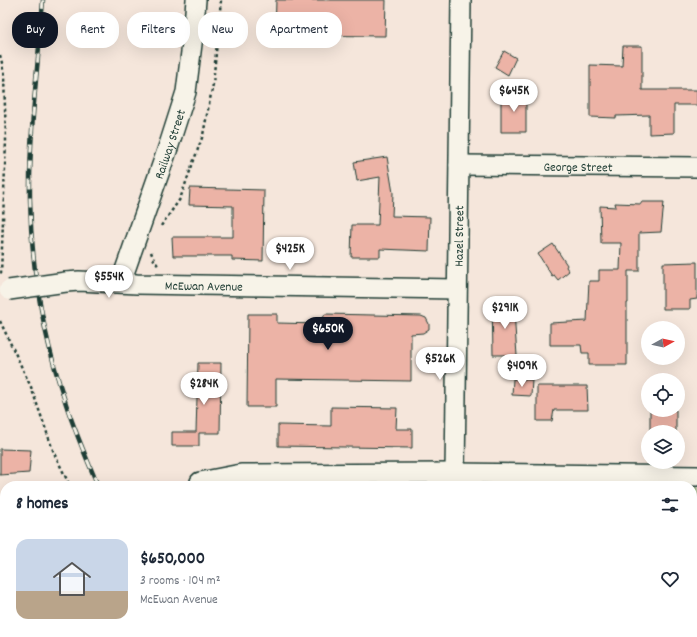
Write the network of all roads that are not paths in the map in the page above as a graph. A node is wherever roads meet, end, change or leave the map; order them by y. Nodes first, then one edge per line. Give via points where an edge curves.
1 (196, 0) edge
2 (461, 0) edge
3 (460, 165) junction
4 (697, 168) edge
5 (122, 283) junction
6 (3, 286) edge
7 (457, 289) junction
8 (455, 473) junction
9 (697, 476) edge
10 (205, 481) edge

1 - 5 street, Railway Street via 186,92
2 - 3 street, Hazel Street
3 - 4 street, George Street
3 - 7 street, Hazel Street
5 - 6 street, McEwan Avenue, bridge via 75,281
5 - 7 street, McEwan Avenue
7 - 8 street, Hazel Street
8 - 9 street
8 - 10 street via 241,474

